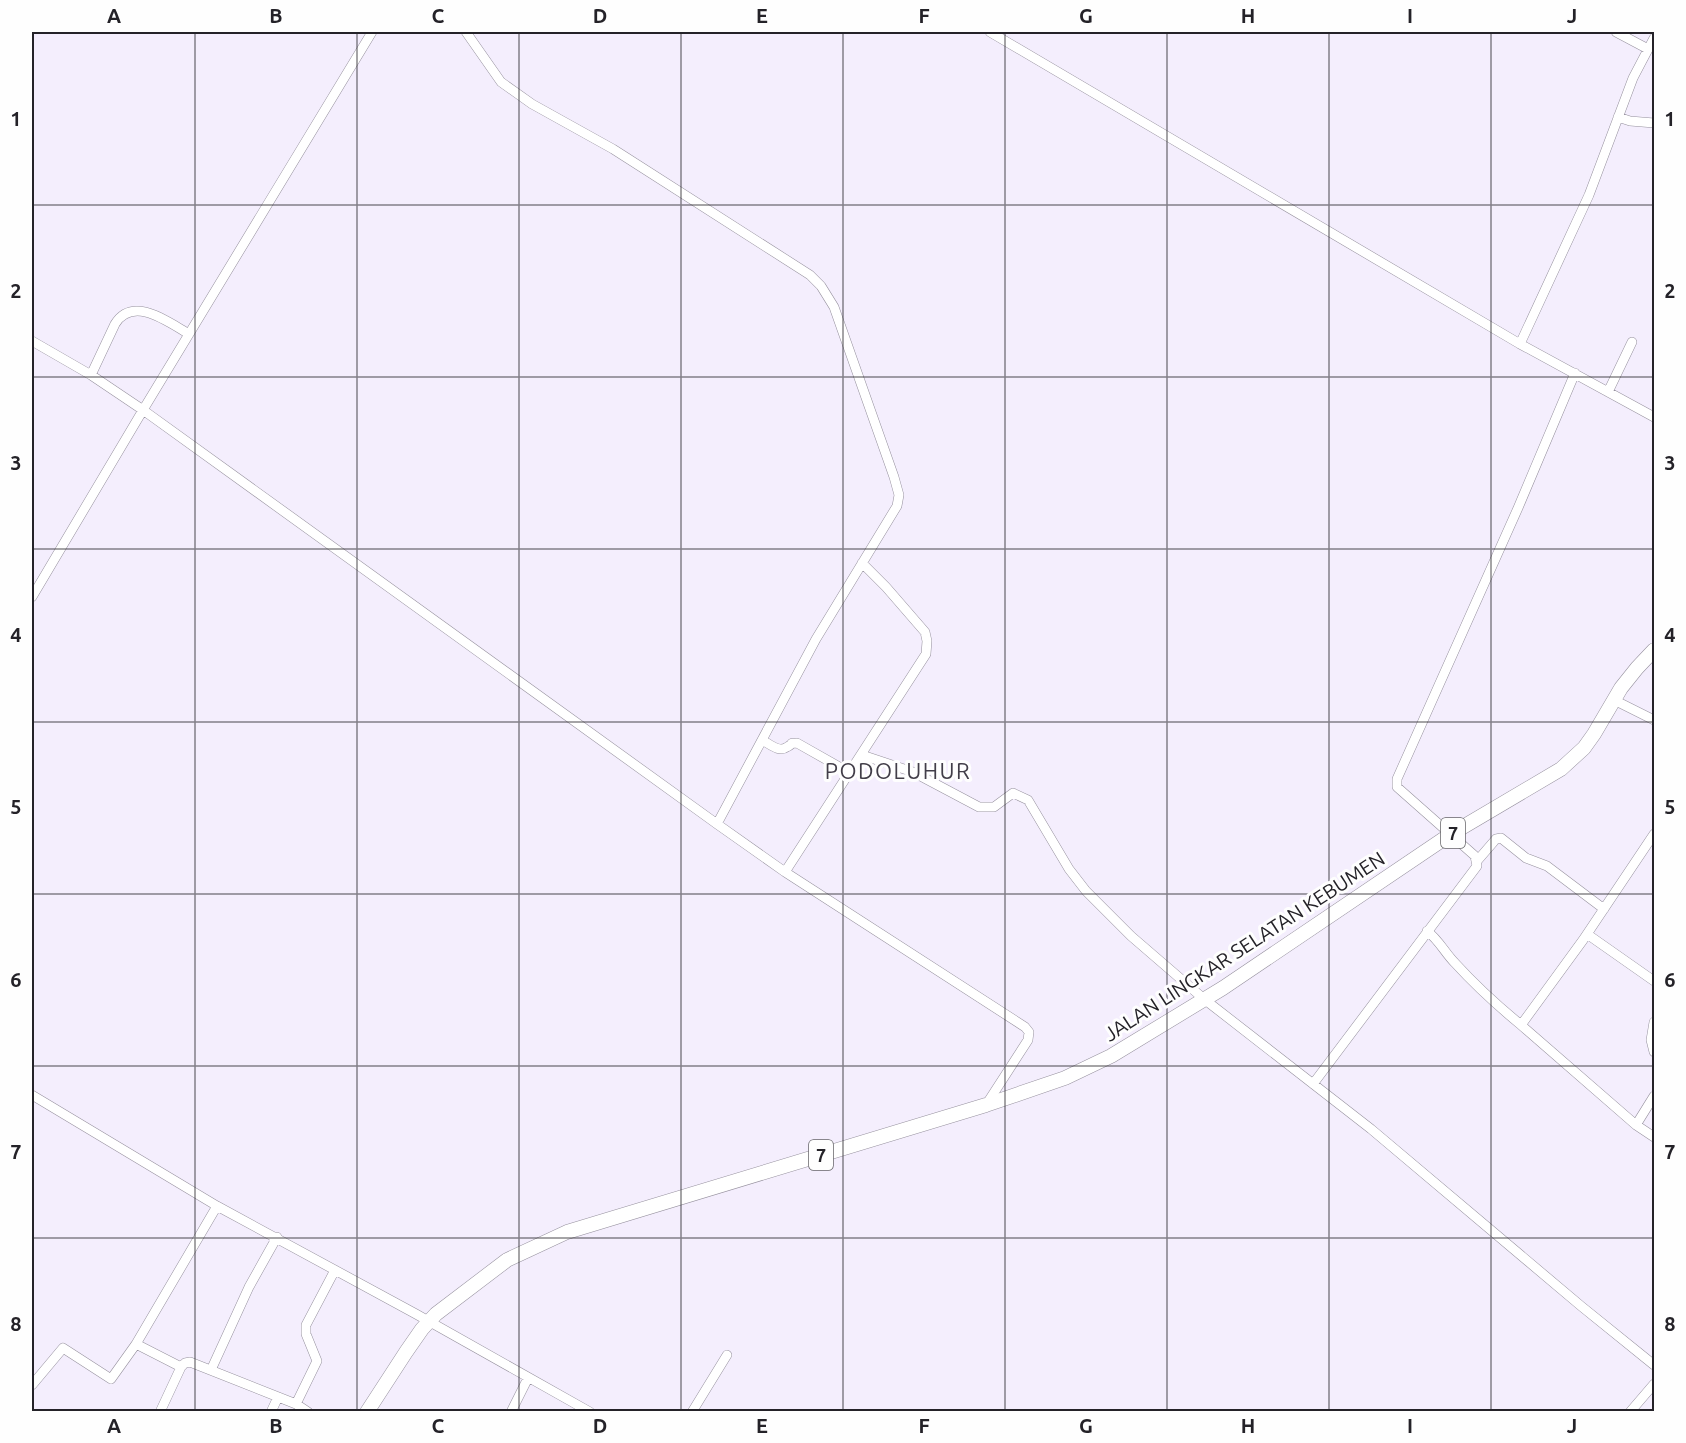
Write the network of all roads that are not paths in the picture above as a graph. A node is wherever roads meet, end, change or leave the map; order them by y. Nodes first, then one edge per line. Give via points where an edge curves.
1 (372, 32) edge
2 (466, 32) edge
3 (990, 32) edge
4 (1616, 32) edge
5 (1654, 38) edge
6 (1648, 49) junction
7 (1618, 117) junction
8 (1654, 123) edge
9 (189, 334) junction
10 (32, 341) edge
11 (1632, 342) dead end
12 (1520, 344) junction
13 (1575, 373) junction
14 (92, 375) junction
15 (1608, 392) junction
16 (143, 410) junction
17 (1654, 417) edge
18 (862, 563) junction
19 (32, 597) edge
20 (1654, 650) edge
21 (1614, 699) junction
22 (1654, 720) edge
23 (762, 740) junction
24 (862, 755) junction
25 (850, 773) junction
26 (717, 825) junction
27 (1451, 834) junction
28 (1654, 834) edge
29 (1477, 861) junction
30 (785, 872) junction
31 (1604, 909) junction
32 (1427, 931) junction
33 (1587, 934) junction
34 (1654, 981) edge
35 (1206, 998) junction
36 (1654, 1022) edge
37 (1521, 1025) junction
38 (1654, 1052) edge
39 (1316, 1081) junction
40 (32, 1095) edge
41 (1654, 1096) edge
42 (986, 1104) junction
43 (1636, 1125) junction
44 (1654, 1137) edge
45 (217, 1206) junction
46 (277, 1238) junction
47 (335, 1270) junction
48 (432, 1318) junction
49 (136, 1344) junction
50 (727, 1356) dead end
51 (1654, 1365) edge
52 (181, 1367) junction
53 (211, 1370) junction
54 (528, 1378) junction
55 (32, 1384) edge
56 (1654, 1384) edge
57 (278, 1397) junction
58 (296, 1404) junction
59 (160, 1412) edge
60 (271, 1412) edge
61 (308, 1412) edge
62 (367, 1412) edge
63 (511, 1412) edge
64 (590, 1412) edge
65 (692, 1412) edge
66 (1630, 1412) edge

1 - 9 street
2 - 18 street via 501,82 613,149 810,275 821,286 834,307 899,495 897,506
3 - 12 street
4 - 6 street
5 - 6 street
6 - 7 street
7 - 8 street
7 - 12 street via 1589,195
9 - 14 street via 154,314 125,312 115,324
9 - 16 street
10 - 14 street
11 - 15 street
12 - 13 street
13 - 15 street
13 - 27 street via 1396,779 1397,787
14 - 16 street
15 - 17 street
16 - 19 street
16 - 26 street
18 - 23 street
18 - 24 street via 925,632 927,647
20 - 21 highway, JALAN LINGKAR SELATAN KEBUMEN / 7
21 - 22 street
21 - 27 highway, JALAN LINGKAR SELATAN KEBUMEN / 7 via 1573,760
23 - 25 street via 779,750 797,743
23 - 26 street
24 - 25 street
24 - 35 street via 913,772 979,807 994,807 1013,793 1028,800 1086,891 1131,936
25 - 30 street
26 - 30 street
27 - 29 street
27 - 35 highway, JALAN LINGKAR SELATAN KEBUMEN / 7
28 - 31 street
29 - 31 street via 1496,838 1501,838 1522,856 1547,866
29 - 32 street via 1476,868
30 - 42 street via 1025,1027 1028,1040
31 - 33 street
32 - 37 street
32 - 39 street
33 - 34 street
33 - 37 street
35 - 39 street
35 - 42 highway, JALAN LINGKAR SELATAN KEBUMEN / 7 via 1065,1078
36 - 38 street
37 - 43 street
39 - 51 street
40 - 45 street
41 - 43 street
42 - 48 highway, JALAN LINGKAR SELATAN KEBUMEN / 7 via 567,1233 507,1260
43 - 44 street
45 - 46 street
45 - 49 street
46 - 47 street
46 - 53 street via 249,1287
47 - 48 street
47 - 58 street via 306,1325 317,1361
48 - 54 street
48 - 62 highway, JALAN LINGKAR SELATAN KEBUMEN / 7
49 - 52 street
49 - 55 street via 112,1379 63,1347
50 - 65 street
52 - 53 street via 190,1362
52 - 59 street
53 - 57 street
54 - 63 street
54 - 64 street
56 - 66 street
57 - 58 street
57 - 60 street
58 - 61 street

